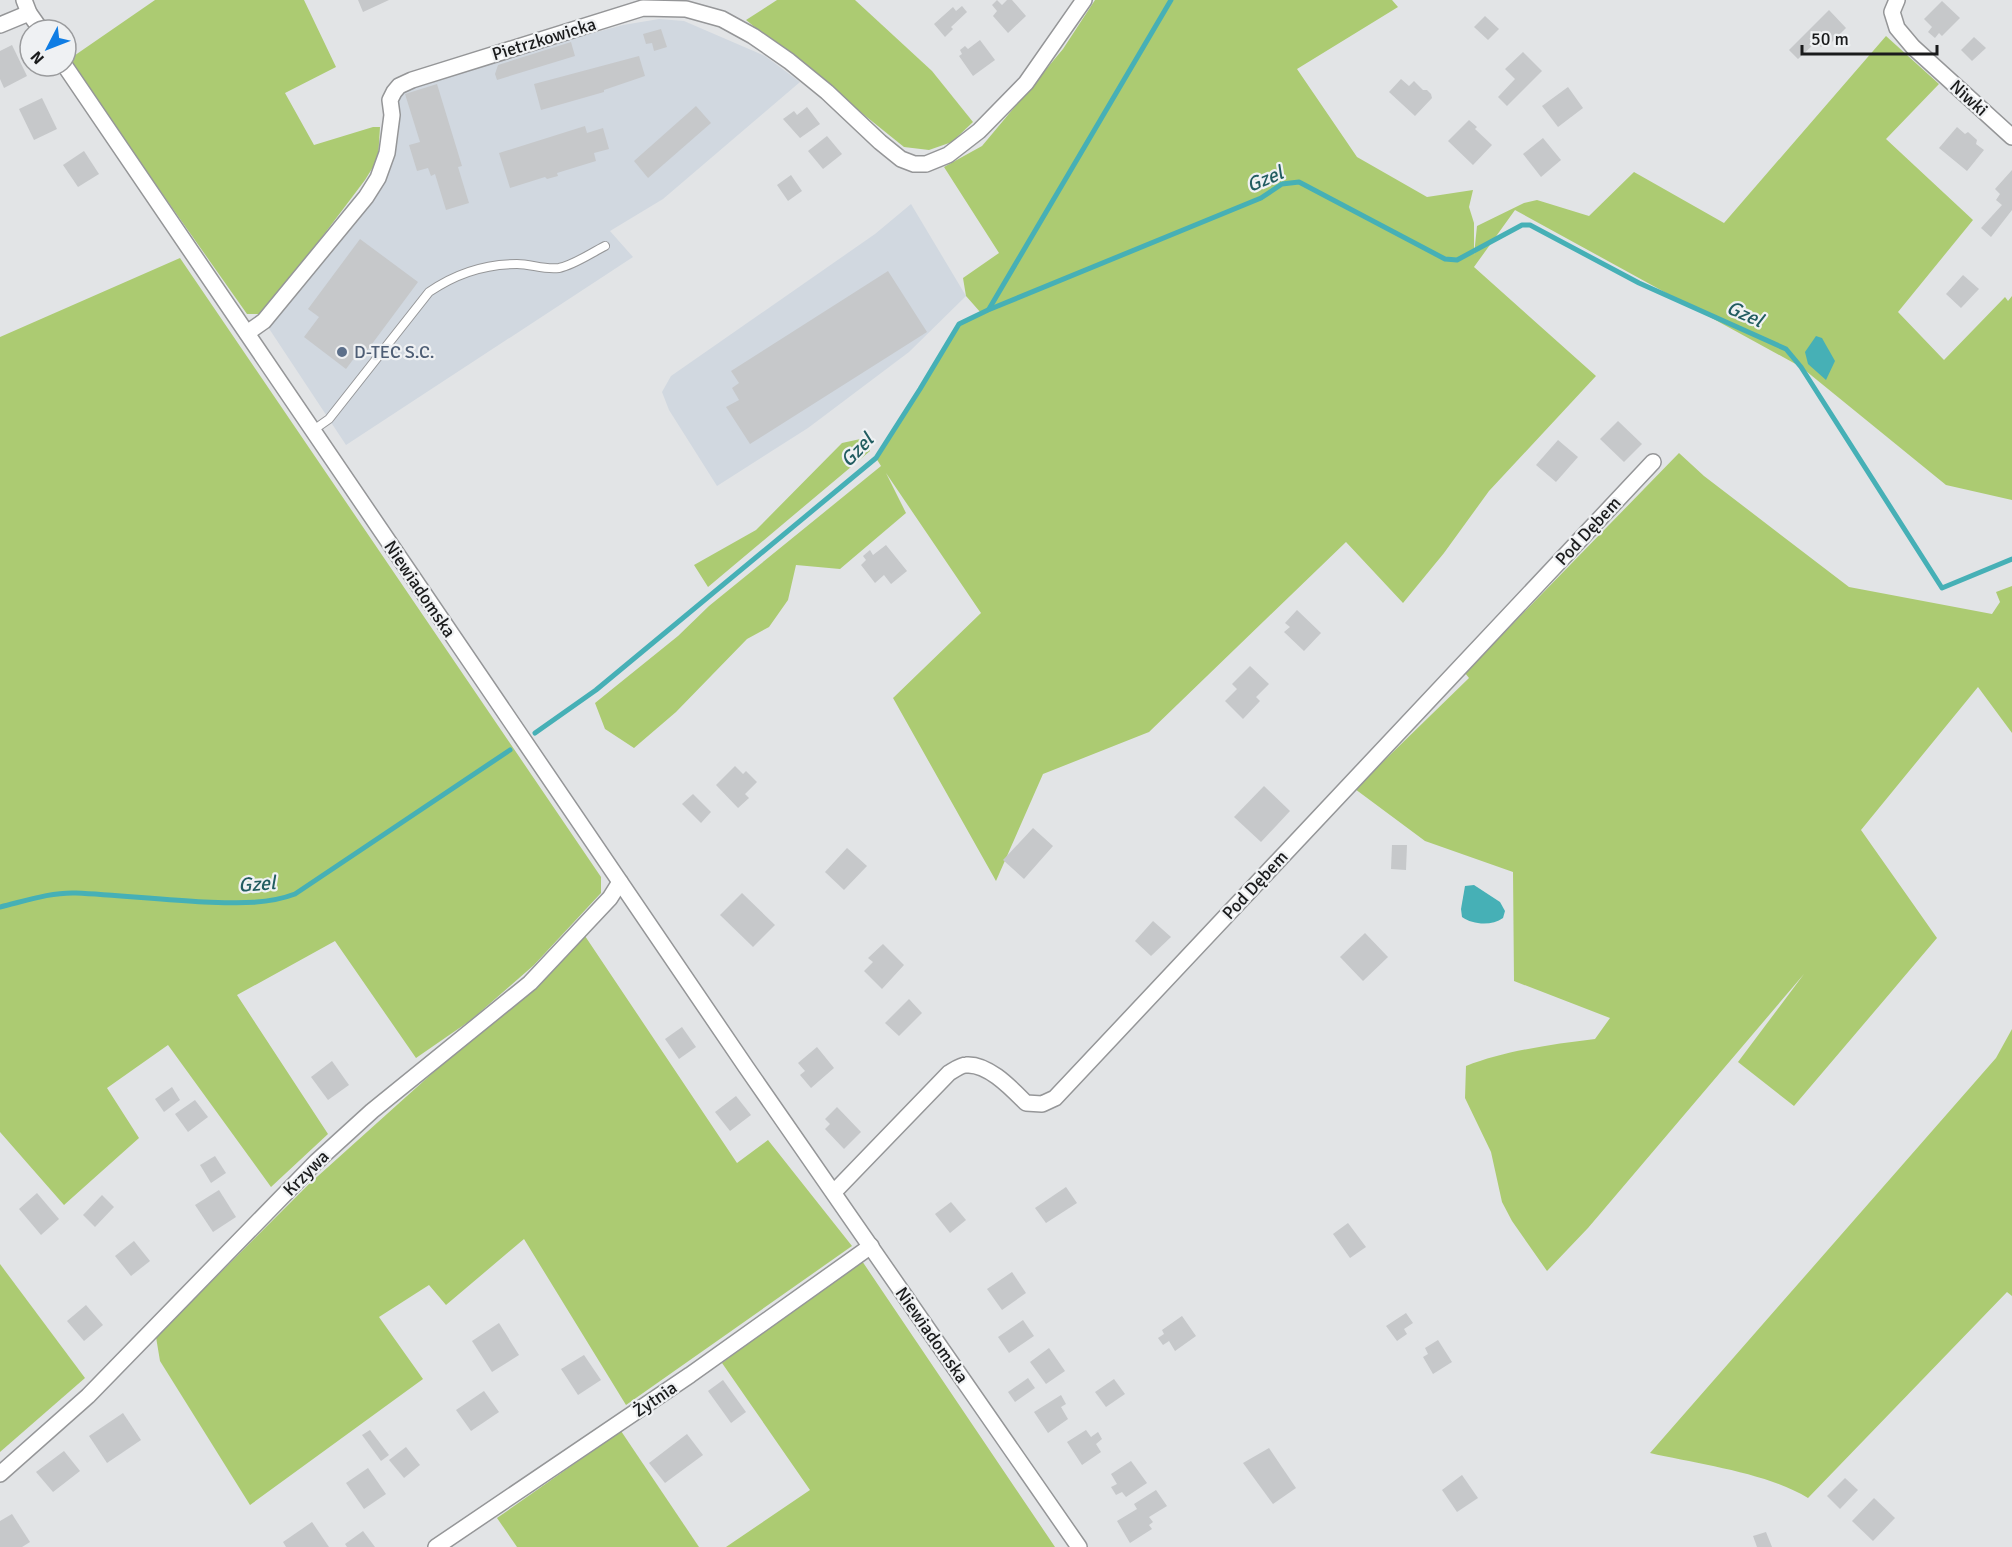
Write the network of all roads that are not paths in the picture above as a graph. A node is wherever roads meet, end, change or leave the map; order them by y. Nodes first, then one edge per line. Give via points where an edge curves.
1 (1084, 0) edge
2 (1897, 0) edge
3 (26, 6) edge
4 (0, 26) edge
5 (73, 78) edge
6 (2012, 137) edge
7 (605, 246) dead end
8 (247, 333) junction
9 (312, 431) junction
10 (1653, 462) dead end
11 (620, 882) junction
12 (834, 1192) junction
13 (871, 1246) junction
14 (0, 1474) edge
15 (436, 1547) edge
16 (1079, 1547) edge

1 - 8 street, Pietrzkowicka via 1026,83 979,131 948,156 926,164 901,159 827,92 753,36 722,19 686,9 643,9 412,80 399,86 390,100 387,153 366,197 264,321
2 - 6 street, Niwki via 1892,12 1897,28
3 - 4 street
5 - 8 street, Niewiadomska
7 - 9 lane via 561,267 489,266 439,285 429,292 329,419
8 - 9 street, Niewiadomska
9 - 11 street, Niewiadomska
10 - 12 street, Pod Dębem via 1055,1098 1042,1104 1026,1103 1008,1084 980,1067 965,1065 949,1073
11 - 12 street, Niewiadomska
11 - 14 street, Krzywa via 595,915 530,983 372,1111 316,1162 88,1396
12 - 13 street, Niewiadomska
13 - 15 street, Żytnia via 690,1375
13 - 16 street, Niewiadomska

